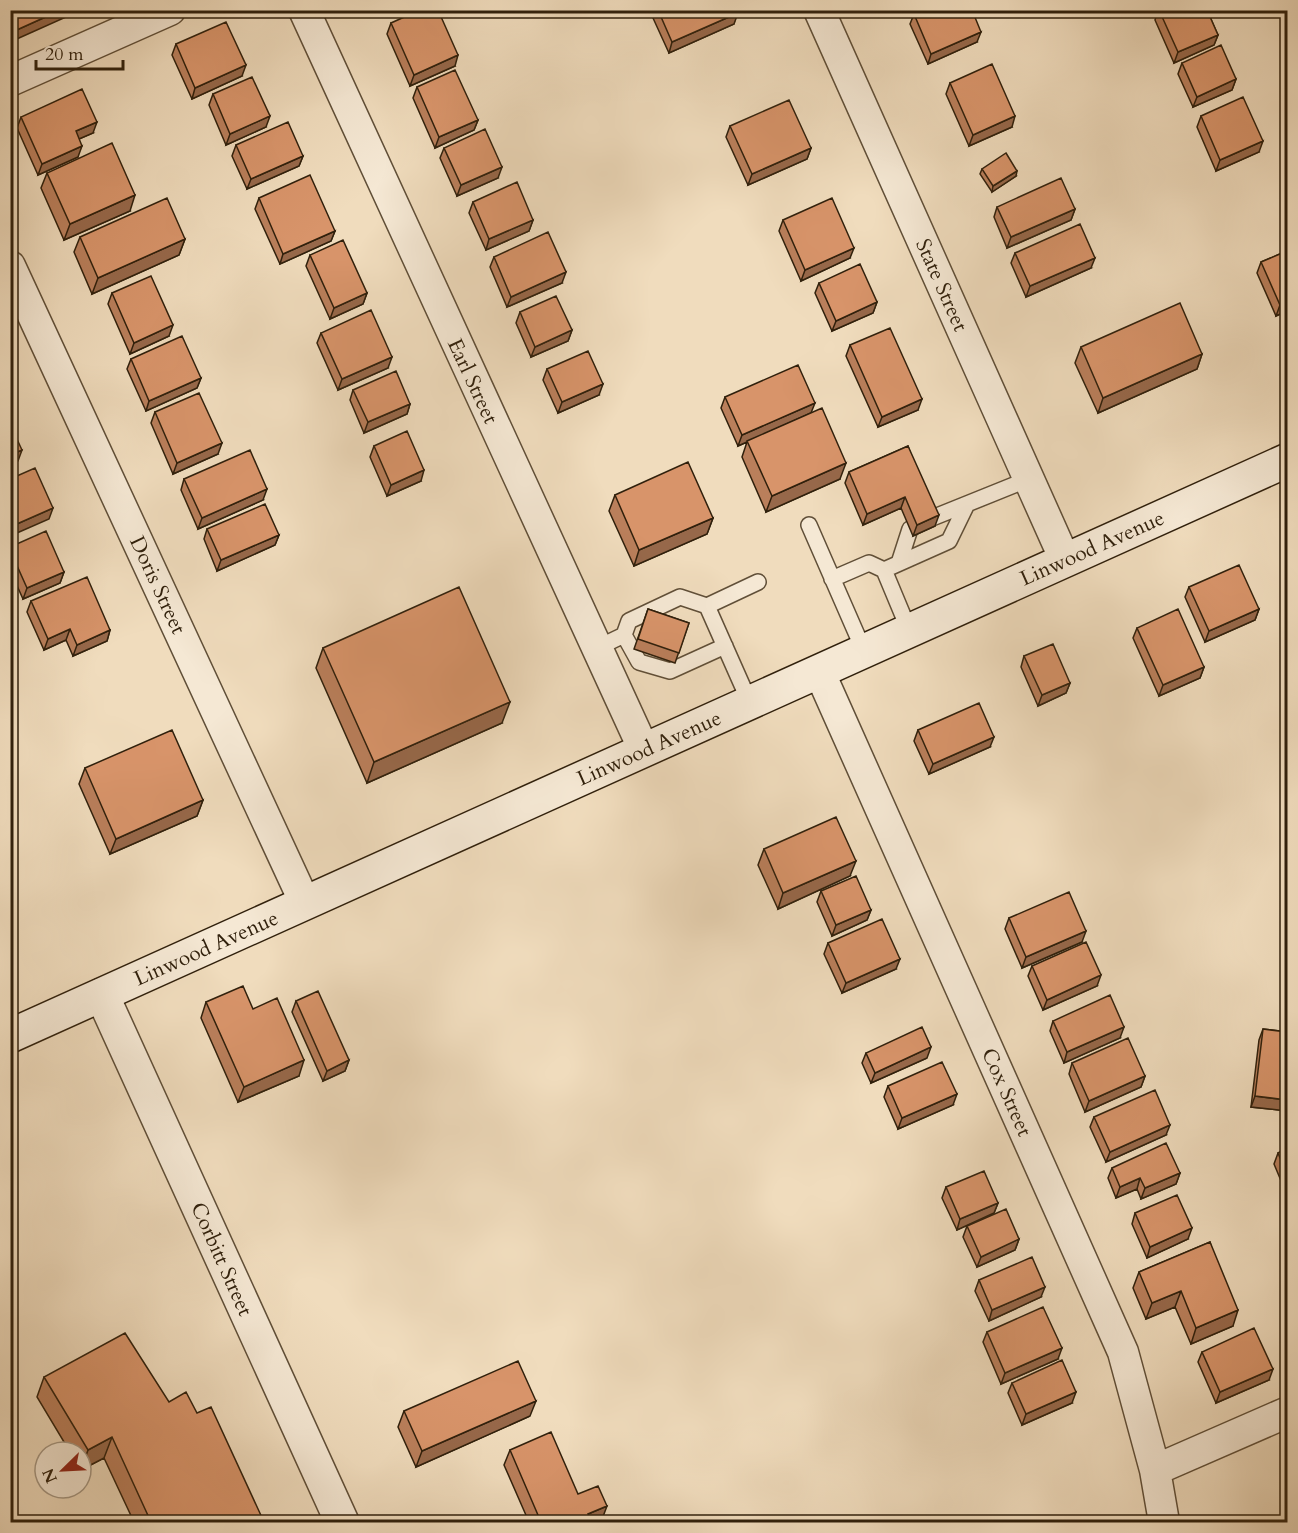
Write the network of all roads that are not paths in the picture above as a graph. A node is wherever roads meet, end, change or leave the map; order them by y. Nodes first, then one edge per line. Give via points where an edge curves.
1 (170, 10) edge
2 (304, 10) edge
3 (819, 10) edge
4 (10, 81) edge
5 (10, 266) edge
6 (1287, 460) edge
7 (1029, 479) junction
8 (967, 504) junction
9 (932, 518) edge
10 (809, 525) dead end
11 (910, 529) edge
12 (1065, 560) junction
13 (900, 564) junction
14 (884, 570) junction
15 (832, 579) junction
16 (758, 582) dead end
17 (707, 606) junction
18 (909, 630) junction
19 (624, 635) junction
20 (725, 646) junction
21 (597, 648) junction
22 (864, 651) junction
23 (819, 671) junction
24 (750, 703) junction
25 (644, 750) junction
26 (305, 903) junction
27 (102, 995) junction
28 (10, 1036) edge
29 (1287, 1412) edge
30 (1155, 1470) junction
31 (342, 1522) edge
32 (1164, 1522) edge

1 - 4 street
2 - 21 street, Earl Street
3 - 7 street, State Street
5 - 26 street, Doris Street
6 - 12 main road, Linwood Avenue
7 - 8 lane
7 - 12 street, State Street
8 - 9 lane
8 - 13 lane via 949,541
10 - 15 lane
11 - 13 lane
12 - 18 main road, Linwood Avenue
13 - 14 lane
14 - 15 lane via 869,563
14 - 18 lane
15 - 22 lane
16 - 17 lane
17 - 19 lane via 680,597 629,621
17 - 20 lane
18 - 22 main road, Linwood Avenue
19 - 20 lane via 639,662 670,671
19 - 21 lane
20 - 24 lane
21 - 25 street, Earl Street
22 - 23 main road, Linwood Avenue
23 - 24 main road, Linwood Avenue
23 - 30 street, Cox Street via 1123,1352
24 - 25 main road, Linwood Avenue
25 - 26 main road, Linwood Avenue
26 - 27 main road, Linwood Avenue
27 - 28 main road, Linwood Avenue
27 - 31 main road, Corbitt Street
29 - 30 street
30 - 32 street, Cox Street

